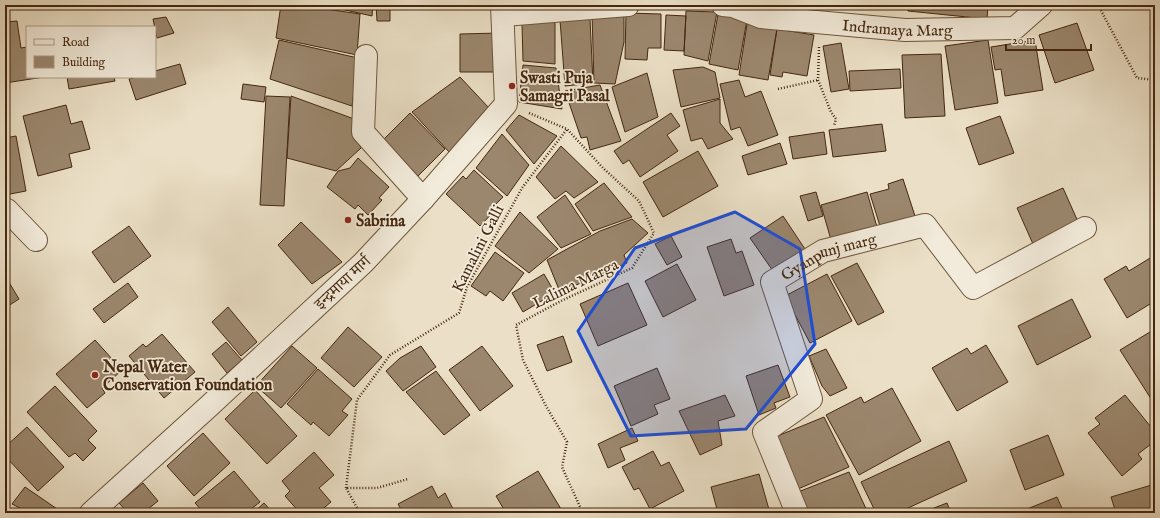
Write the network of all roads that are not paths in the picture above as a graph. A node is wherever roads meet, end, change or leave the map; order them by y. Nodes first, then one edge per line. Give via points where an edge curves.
1 (628, 5) edge
2 (723, 5) edge
3 (1041, 5) edge
4 (503, 10) edge
5 (366, 56) dead end
6 (424, 199) junction
7 (5, 210) edge
8 (1084, 228) dead end
9 (36, 240) dead end
10 (90, 513) edge
11 (798, 513) edge

1 - 4 street
2 - 3 street, Indramaya Marg via 733,6 761,17 905,30 1015,28
4 - 6 street, इन्द्रमाया मार्ग via 506,104
5 - 6 street via 364,132
6 - 10 street, इन्द्रमाया मार्ग via 364,263
7 - 9 street
8 - 11 street, Gyanpunj marg via 973,288 925,225 823,251 772,282 811,399 764,432

